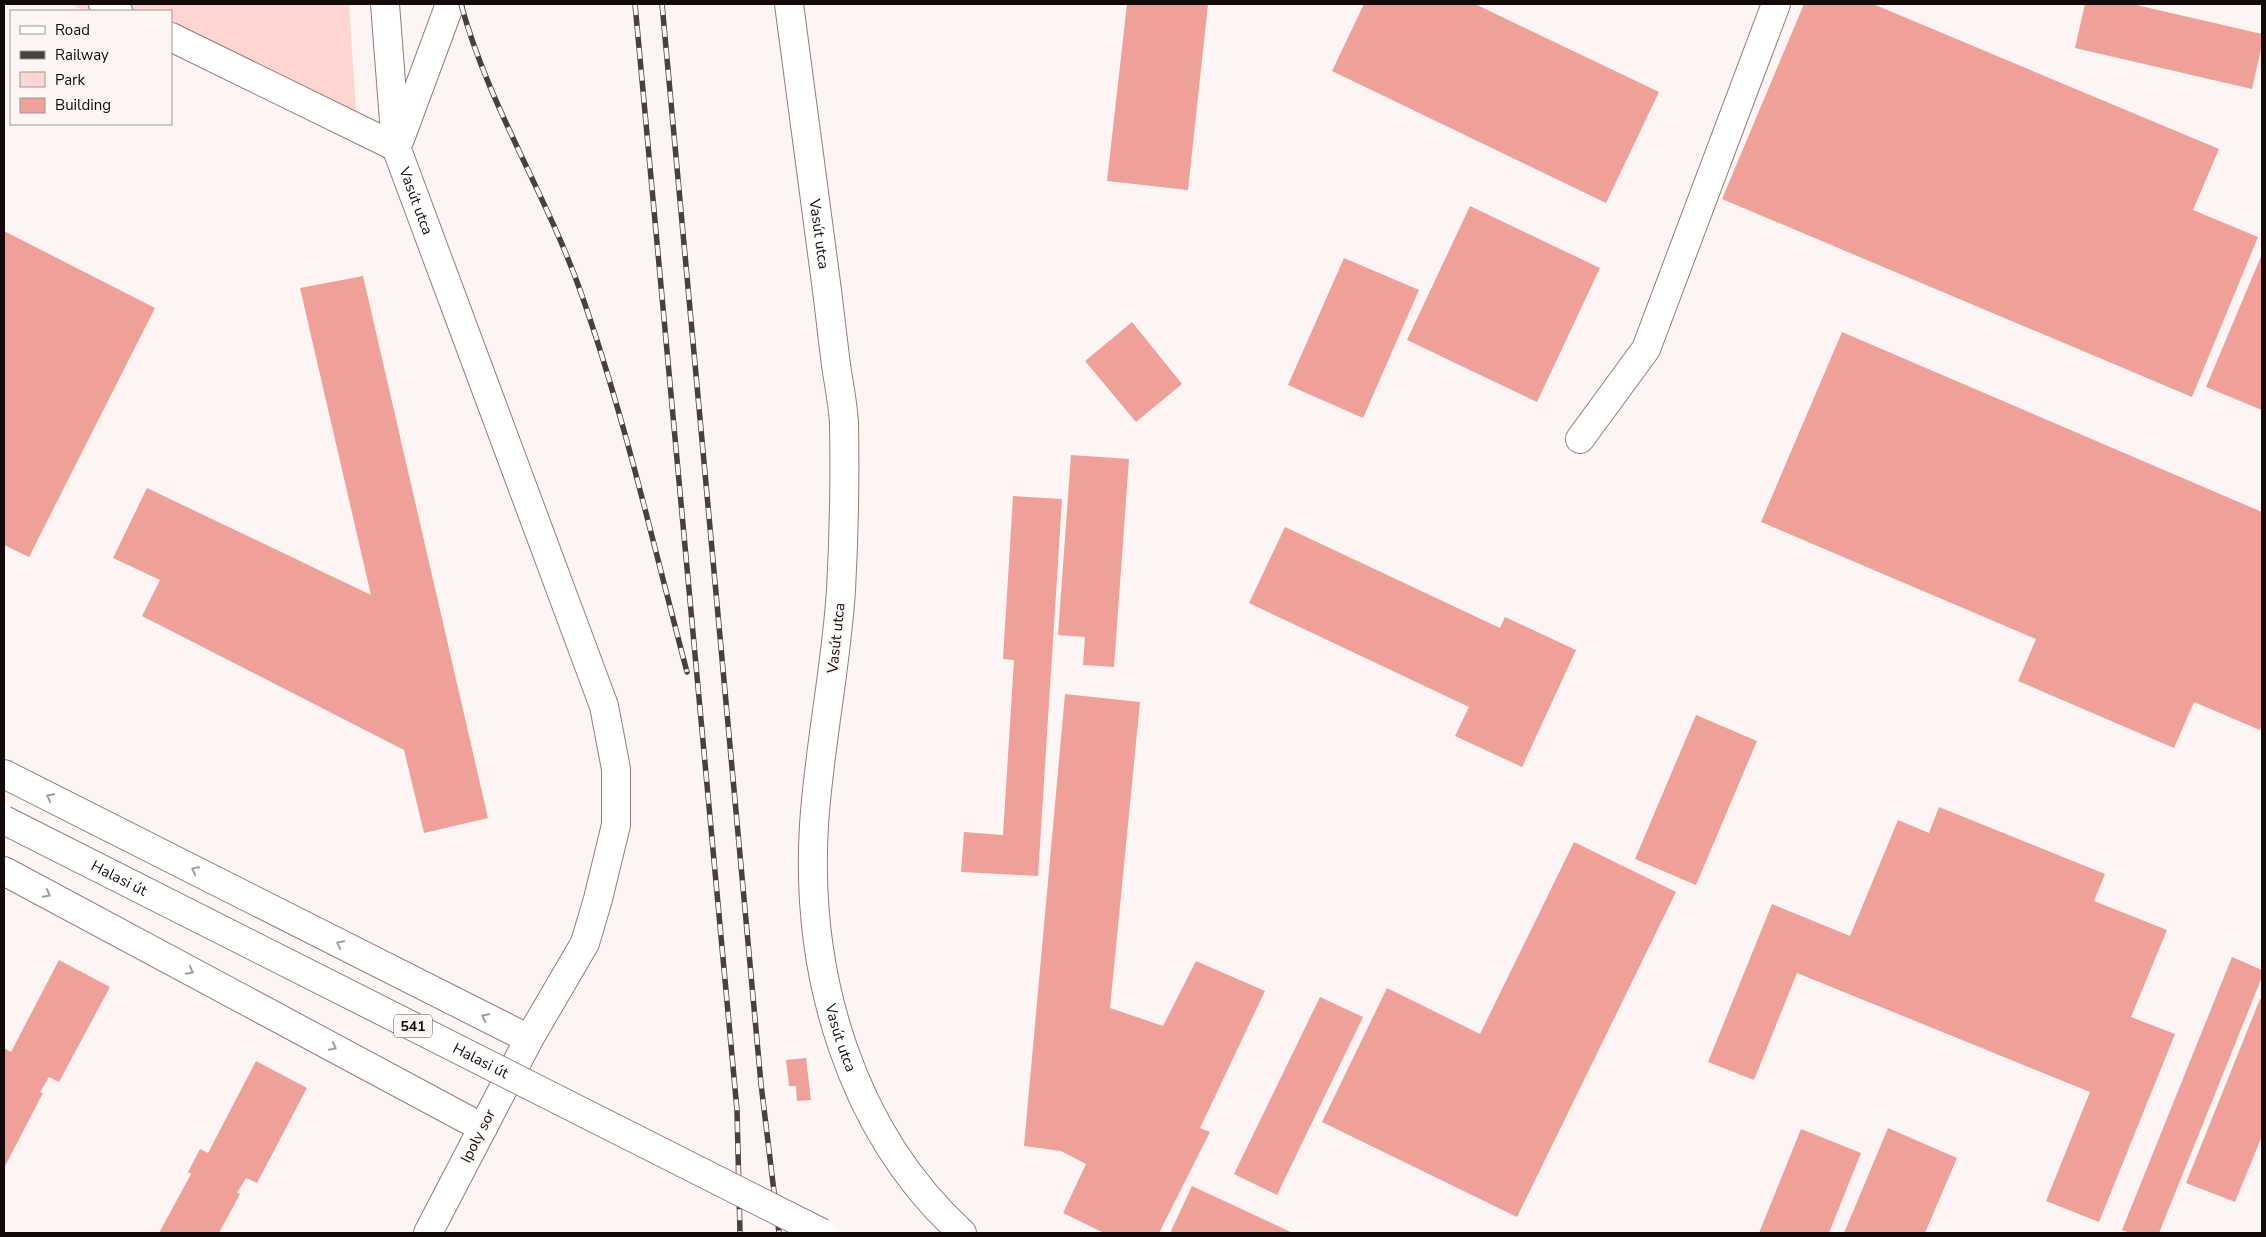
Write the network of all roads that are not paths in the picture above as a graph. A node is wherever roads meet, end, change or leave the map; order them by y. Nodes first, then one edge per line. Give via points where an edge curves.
1 (102, 4) edge
2 (385, 4) edge
3 (450, 4) edge
4 (789, 4) edge
5 (1776, 4) edge
6 (116, 10) edge
7 (172, 37) edge
8 (396, 147) junction
9 (1580, 439) dead end
10 (4, 774) edge
11 (4, 820) edge
12 (4, 871) edge
13 (529, 1039) junction
14 (483, 1128) junction
15 (428, 1233) edge
16 (822, 1233) edge
17 (962, 1233) edge

1 - 6 street
2 - 8 street, Vasút utca
3 - 8 street
4 - 17 street, Vasút utca via 844,420 841,591 814,825 818,940 828,999 862,1096 914,1182
5 - 9 street via 1646,349
7 - 8 street
8 - 13 street, Vasút utca via 604,706 616,769 616,825 585,943
13 -> 10 street
11 - 16 street, Halasi út / 541, bridge
12 -> 14 street
13 - 14 street, Ipoly sor
14 - 15 street, Ipoly sor

